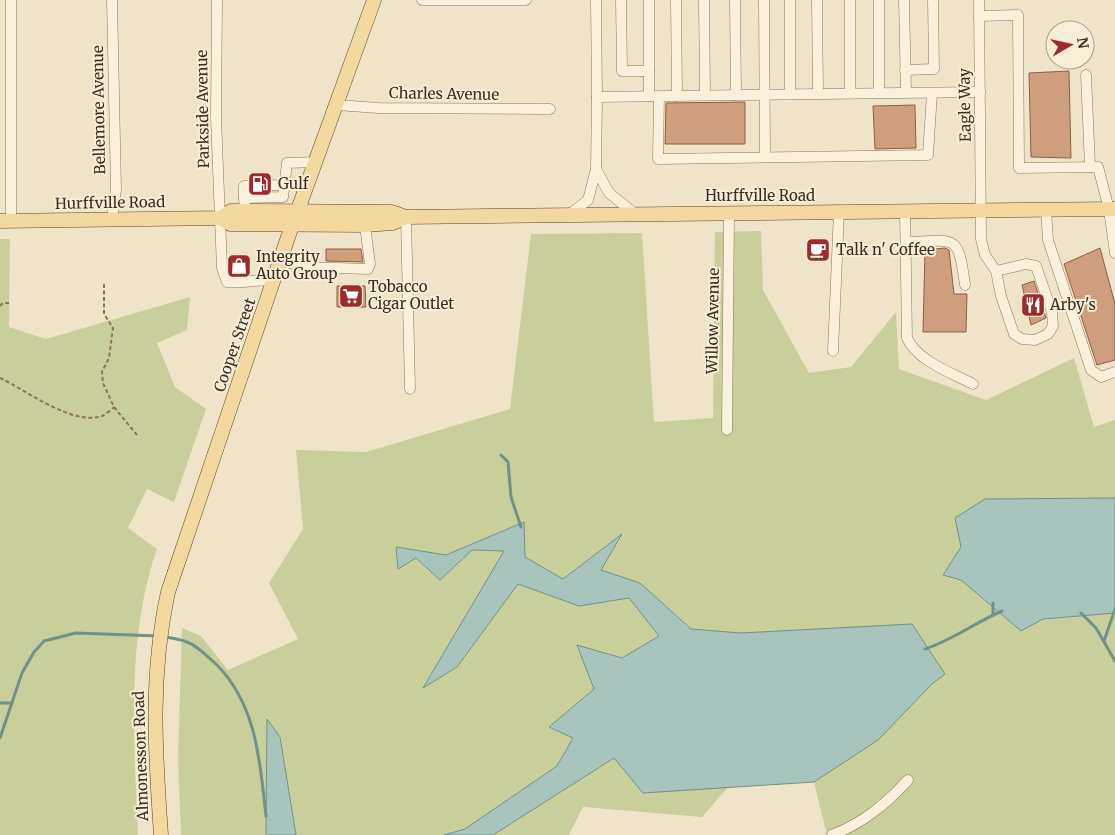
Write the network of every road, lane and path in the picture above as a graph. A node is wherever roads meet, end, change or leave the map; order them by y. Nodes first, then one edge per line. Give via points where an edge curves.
1 (10, 0) edge
2 (112, 0) edge
3 (217, 0) edge
4 (374, 0) edge
5 (422, 0) edge
6 (526, 0) edge
7 (596, 0) edge
8 (621, 0) edge
9 (649, 0) edge
10 (676, 0) edge
11 (704, 0) edge
12 (735, 0) edge
13 (764, 0) edge
14 (790, 0) edge
15 (817, 0) edge
16 (850, 0) edge
17 (878, 0) edge
18 (904, 0) edge
19 (933, 0) edge
20 (979, 0) edge
21 (979, 16) junction
22 (906, 70) junction
23 (649, 71) junction
24 (1086, 75) dead end
25 (879, 92) junction
26 (906, 92) junction
27 (932, 92) junction
28 (980, 92) junction
29 (818, 93) junction
30 (850, 93) junction
31 (764, 94) junction
32 (790, 94) junction
33 (705, 95) junction
34 (736, 95) junction
35 (654, 96) junction
36 (677, 96) junction
37 (597, 97) junction
38 (337, 105) junction
39 (550, 109) dead end
40 (765, 157) junction
41 (317, 162) junction
42 (1090, 166) junction
43 (596, 169) junction
44 (244, 204) junction
45 (982, 209) junction
46 (1046, 209) junction
47 (1112, 209) edge
48 (906, 210) junction
49 (839, 211) junction
50 (729, 212) junction
51 (634, 213) junction
52 (570, 214) junction
53 (406, 217) junction
54 (221, 218) junction
55 (296, 218) junction
56 (112, 219) junction
57 (5, 221) edge
58 (365, 225) junction
59 (907, 242) junction
60 (1115, 253) edge
61 (280, 260) junction
62 (996, 271) junction
63 (273, 282) junction
64 (104, 284) dead end
65 (965, 285) dead end
66 (9, 302) dead end
67 (0, 306) edge
68 (833, 350) dead end
69 (1115, 372) edge
70 (0, 378) edge
71 (973, 384) dead end
72 (410, 389) dead end
73 (114, 407) junction
74 (727, 430) dead end
75 (136, 435) dead end
76 (155, 676) joint
77 (908, 780) dead end
78 (161, 835) edge
79 (832, 835) edge

1 - 57 street
2 - 56 street, Bellemore Avenue via 116,189
3 - 54 street, Parkside Avenue via 216,118
4 - 38 main road, Cooper Street
5 - 6 street
7 - 37 street
8 - 23 street via 622,71
9 - 23 street
10 - 36 street
11 - 33 street
12 - 34 street
13 - 31 street
14 - 32 street
15 - 29 street
16 - 30 street
17 - 25 street
18 - 22 street
19 - 22 street via 934,69
20 - 21 street, Eagle Way
21 - 28 street, Eagle Way
21 - 42 street via 1018,16 1019,168
22 - 26 street
23 - 35 street
24 - 42 street
25 - 26 street
25 - 30 street
26 - 27 street
27 - 28 street
27 - 40 street via 928,155
28 - 45 street, Eagle Way
29 - 30 street
29 - 32 street
31 - 32 street
31 - 34 street
31 - 40 street
33 - 34 street
33 - 36 street
35 - 36 street
35 - 37 street
35 - 40 street via 658,158
37 - 43 street
38 - 39 street, Charles Avenue
38 - 41 main road, Cooper Street
41 - 44 street via 287,163 282,197
41 - 55 main road, Cooper Street
42 - 47 street via 1098,167
43 - 51 street via 609,193
43 - 52 street via 588,200
44 - 54 main road, Hurffville Road
44 - 55 main road, Hurffville Road
45 - 46 main road, Hurffville Road
45 - 48 main road, Hurffville Road
45 - 62 street, Eagle Way via 981,239 985,255
46 - 47 main road, Hurffville Road
46 - 69 street via 1048,240 1092,370 1101,377
47 - 60 street
48 - 49 main road, Hurffville Road
48 - 59 street
49 - 50 main road, Hurffville Road
49 - 68 street
50 - 51 main road, Hurffville Road
50 - 74 street, Willow Avenue
51 - 52 main road, Hurffville Road
52 - 53 main road, Hurffville Road
53 - 55 main road, Hurffville Road via 392,212
53 - 58 main road, Hurffville Road via 393,223
53 - 72 street
54 - 55 main road, Hurffville Road via 230,224
54 - 56 main road, Hurffville Road
54 - 63 street, Parkside Avenue via 222,268 227,282
55 - 58 main road, Hurffville Road
55 - 61 main road, Cooper Street
56 - 57 main road, Hurffville Road
58 - 61 street via 368,269 304,267
59 - 65 street via 950,242 957,246 961,253
59 - 71 street via 907,338 911,347
61 - 63 main road, Cooper Street
62 - 62 street, Eagle Way via 1014,334 1022,339 1035,340 1048,334 1053,326 1052,312 1036,266 1026,264
63 - 76 main road, Cooper Street via 168,592
64 - 73 path via 104,314 113,328 111,350 102,378
66 - 67 path
70 - 73 path via 83,418 102,416
73 - 75 path
76 - 78 main road, Almonesson Road via 156,770
77 - 79 street via 889,801 855,826

